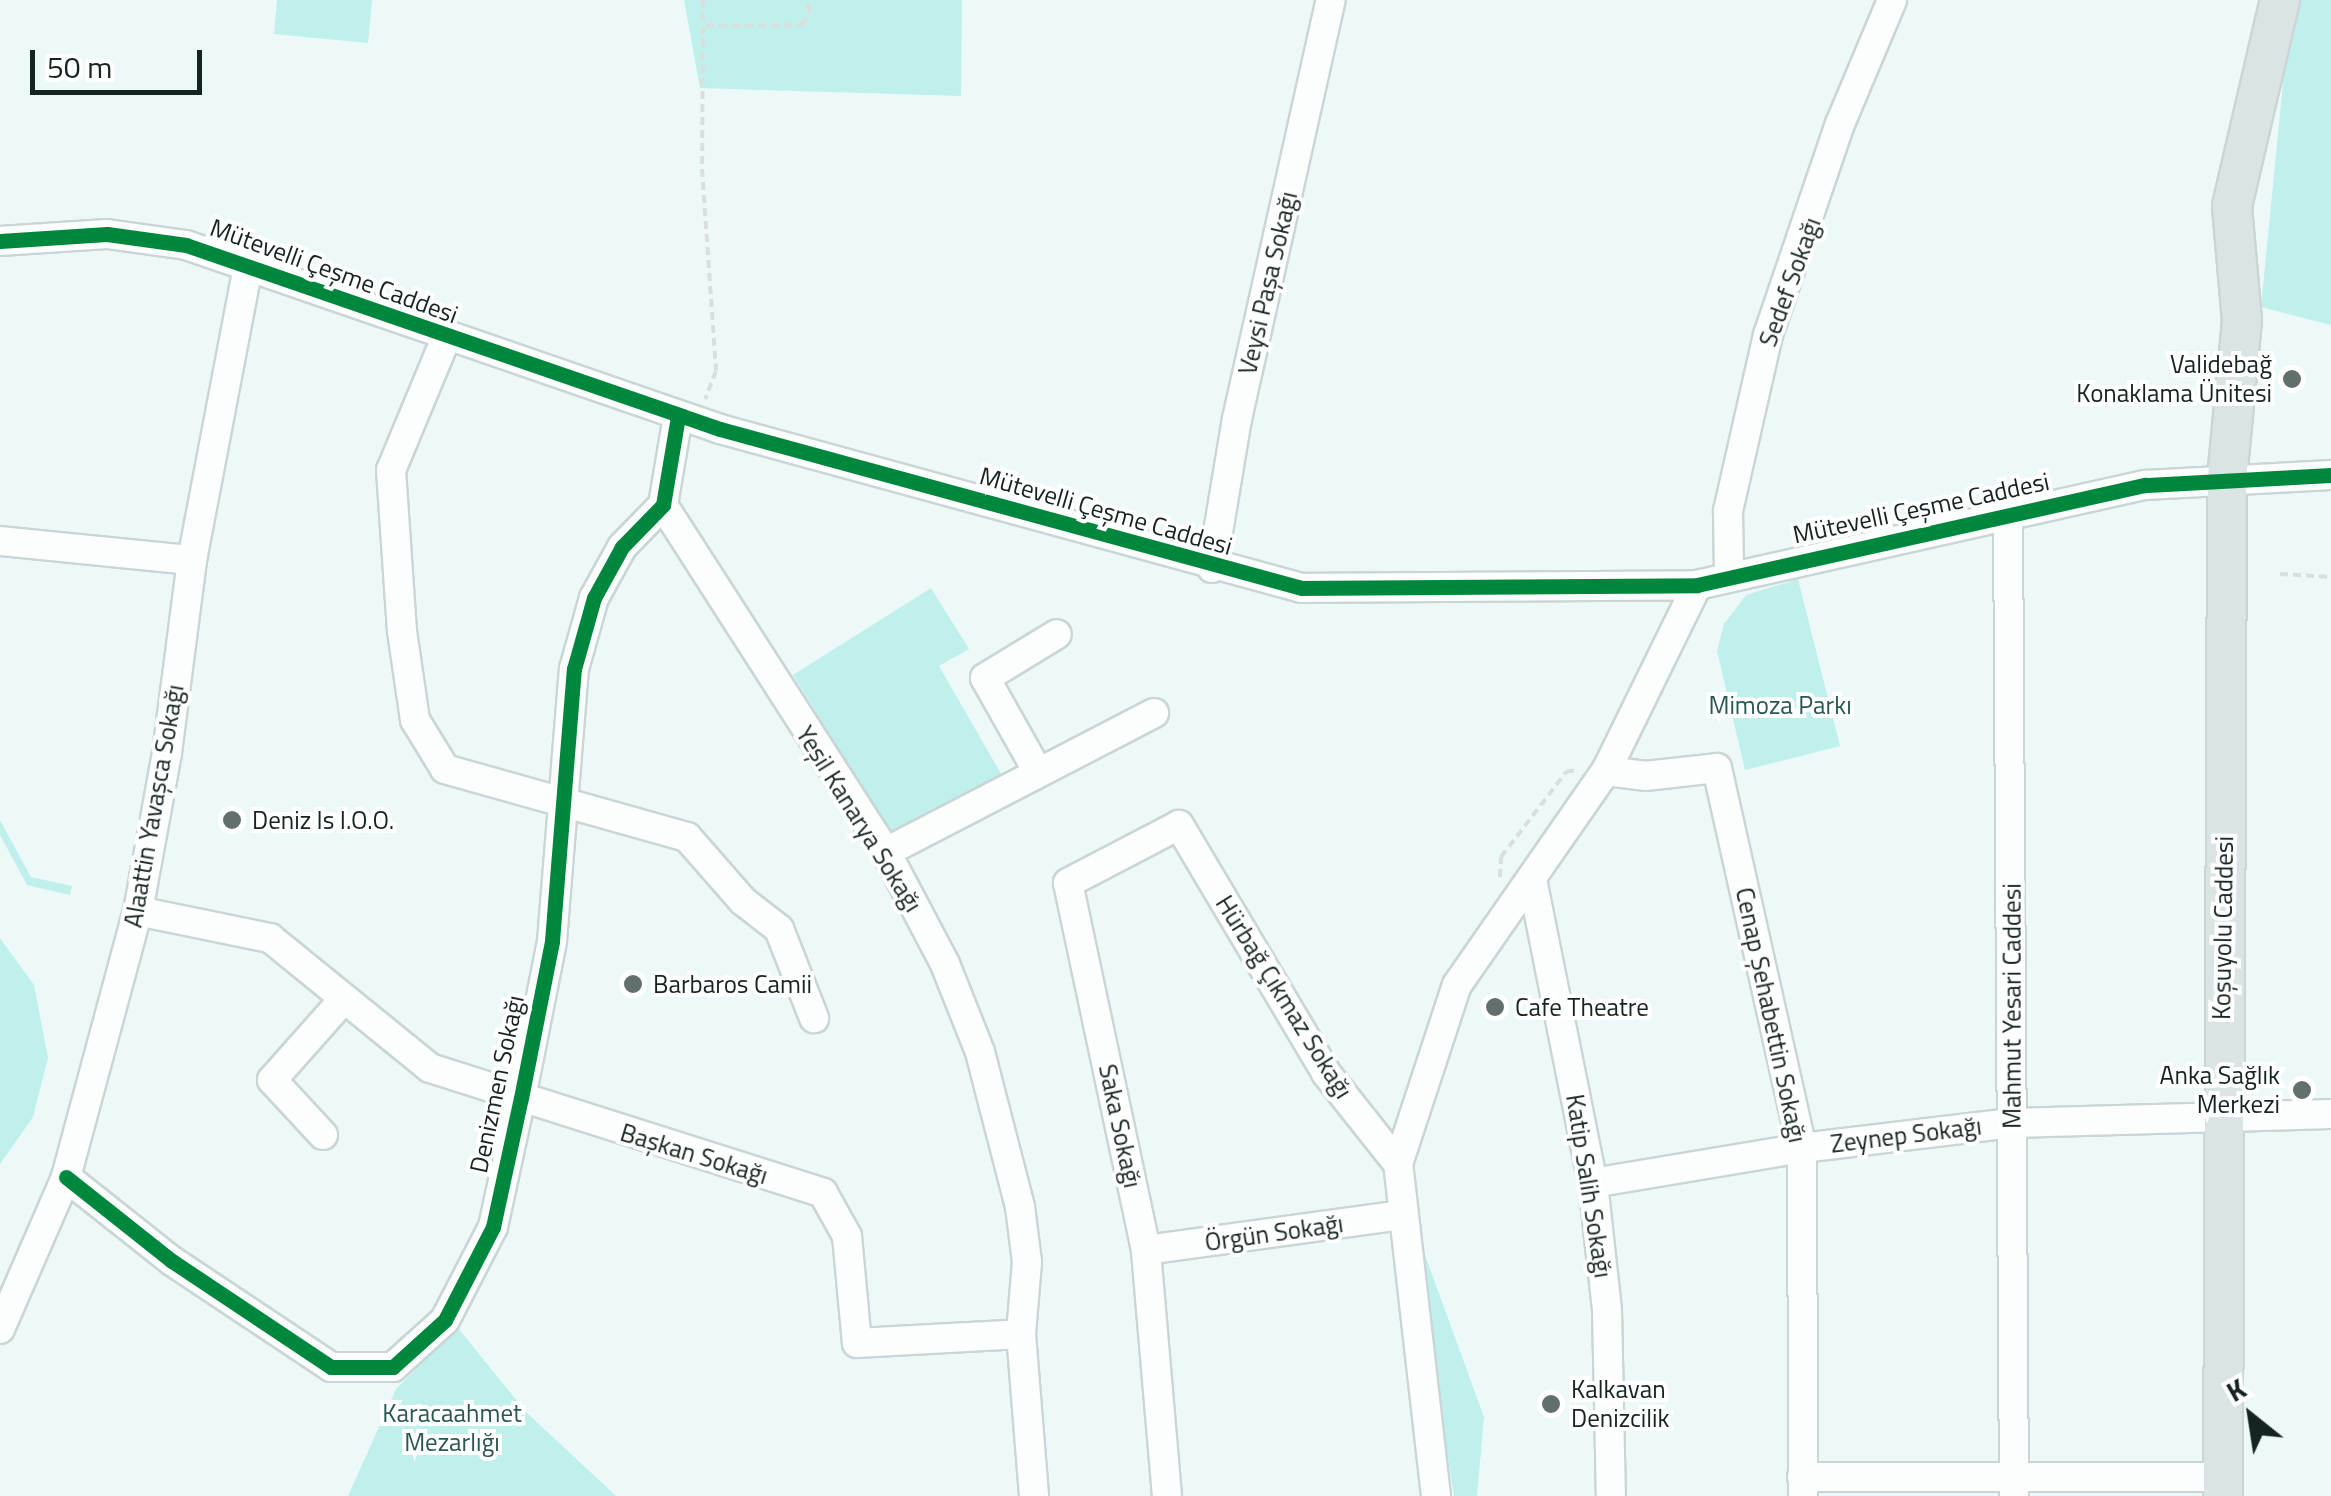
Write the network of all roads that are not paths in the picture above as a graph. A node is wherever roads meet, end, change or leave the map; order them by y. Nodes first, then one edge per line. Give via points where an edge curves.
1 (1332, 0) edge
2 (1892, 0) edge
3 (2280, 0) edge
4 (0, 241) edge
5 (248, 267) junction
6 (446, 338) junction
7 (688, 419) junction
8 (2331, 475) edge
9 (2227, 479) junction
10 (663, 506) junction
11 (2008, 516) junction
12 (0, 542) edge
13 (192, 560) junction
14 (1212, 568) junction
15 (1730, 574) junction
16 (1698, 585) junction
17 (1056, 634) dead end
18 (1154, 713) dead end
19 (1606, 770) junction
20 (1038, 772) junction
21 (561, 802) junction
22 (1179, 824) joint
23 (886, 852) junction
24 (1532, 879) junction
25 (138, 911) junction
26 (344, 999) junction
27 (814, 1018) dead end
28 (521, 1098) junction
29 (2331, 1114) edge
30 (2221, 1115) junction
31 (2012, 1123) junction
32 (323, 1135) dead end
33 (1802, 1148) junction
34 (1398, 1164) junction
35 (66, 1177) junction
36 (1593, 1183) junction
37 (1402, 1215) junction
38 (1146, 1250) junction
39 (0, 1329) edge
40 (1021, 1334) junction
41 (2014, 1485) edge
42 (1803, 1486) edge
43 (2223, 1486) edge
44 (1034, 1496) edge
45 (1168, 1496) edge
46 (1436, 1496) edge
47 (1610, 1496) edge

1 - 14 street, Veysi Paşa Sokağı via 1237,420
2 - 15 street, Sedef Sokağı via 1840,124 1768,334 1728,511
3 - 9 main road, Koşuyolu Caddesi via 2232,206 2242,321
4 - 5 street, Mütevelli Çeşme Caddesi via 130,235 186,245
5 - 6 street, Mütevelli Çeşme Caddesi
5 - 13 street, Alaattin Yavaşca Sokağı
6 - 7 street, Mütevelli Çeşme Caddesi
6 - 21 street via 392,470 402,631 416,720 446,770
7 - 10 street
7 - 14 street, Mütevelli Çeşme Caddesi
8 - 9 street, Mütevelli Çeşme Caddesi
9 - 11 street, Mütevelli Çeşme Caddesi via 2146,485
9 - 30 main road, Koşuyolu Caddesi
10 - 21 street, Denizmen Sokağı via 622,548 594,598 574,669
10 - 23 street, Yeşil Kanarya Sokağı
11 - 15 street, Mütevelli Çeşme Caddesi
11 - 31 street, Mahmut Yesari Caddesi
12 - 13 street
13 - 25 street, Alaattin Yavaşca Sokağı via 168,753
14 - 16 street, Mütevelli Çeşme Caddesi via 1336,589
15 - 16 street, Mütevelli Çeşme Caddesi
16 - 19 street
17 - 20 street via 984,678
18 - 20 street
19 - 24 street
19 - 33 street, Cenap Şehabettin Sokağı via 1645,776 1717,768
20 - 23 street
21 - 27 street via 687,836 743,901 779,929
21 - 28 street, Denizmen Sokağı via 552,941
22 - 34 street, Hürbağ Çıkmaz Sokağı via 1326,1074
22 - 38 street, Saka Sokağı via 1068,883
23 - 40 street, Yeşil Kanarya Sokağı via 945,964 980,1052 1020,1206 1028,1262
24 - 34 street via 1457,984
24 - 36 street, Katip Salih Sokağı
25 - 26 street, Başkan Sokağı via 270,938
25 - 35 street, Alaattin Yavaşca Sokağı
26 - 28 street, Başkan Sokağı via 430,1068
26 - 32 street via 272,1080
28 - 35 street, Denizmen Sokağı via 493,1227 445,1320 393,1368 331,1368 172,1261
28 - 40 street, Başkan Sokağı via 823,1192 847,1236 857,1344
29 - 30 street, Zeynep Sokağı
30 - 31 street, Zeynep Sokağı
30 - 43 main road, Koşuyolu Caddesi
31 - 33 street, Zeynep Sokağı
31 - 41 street, Mahmut Yesari Caddesi
33 - 36 street, Zeynep Sokağı
33 - 42 street, Cenap Şehabettin Sokağı
34 - 37 street
35 - 39 street, Alaattin Yavaşca Sokağı
36 - 47 street, Katip Salih Sokağı via 1607,1310
37 - 38 street, Örgün Sokağı
37 - 46 street
38 - 45 street, Saka Sokağı
40 - 44 street
41 - 42 street
41 - 43 street

